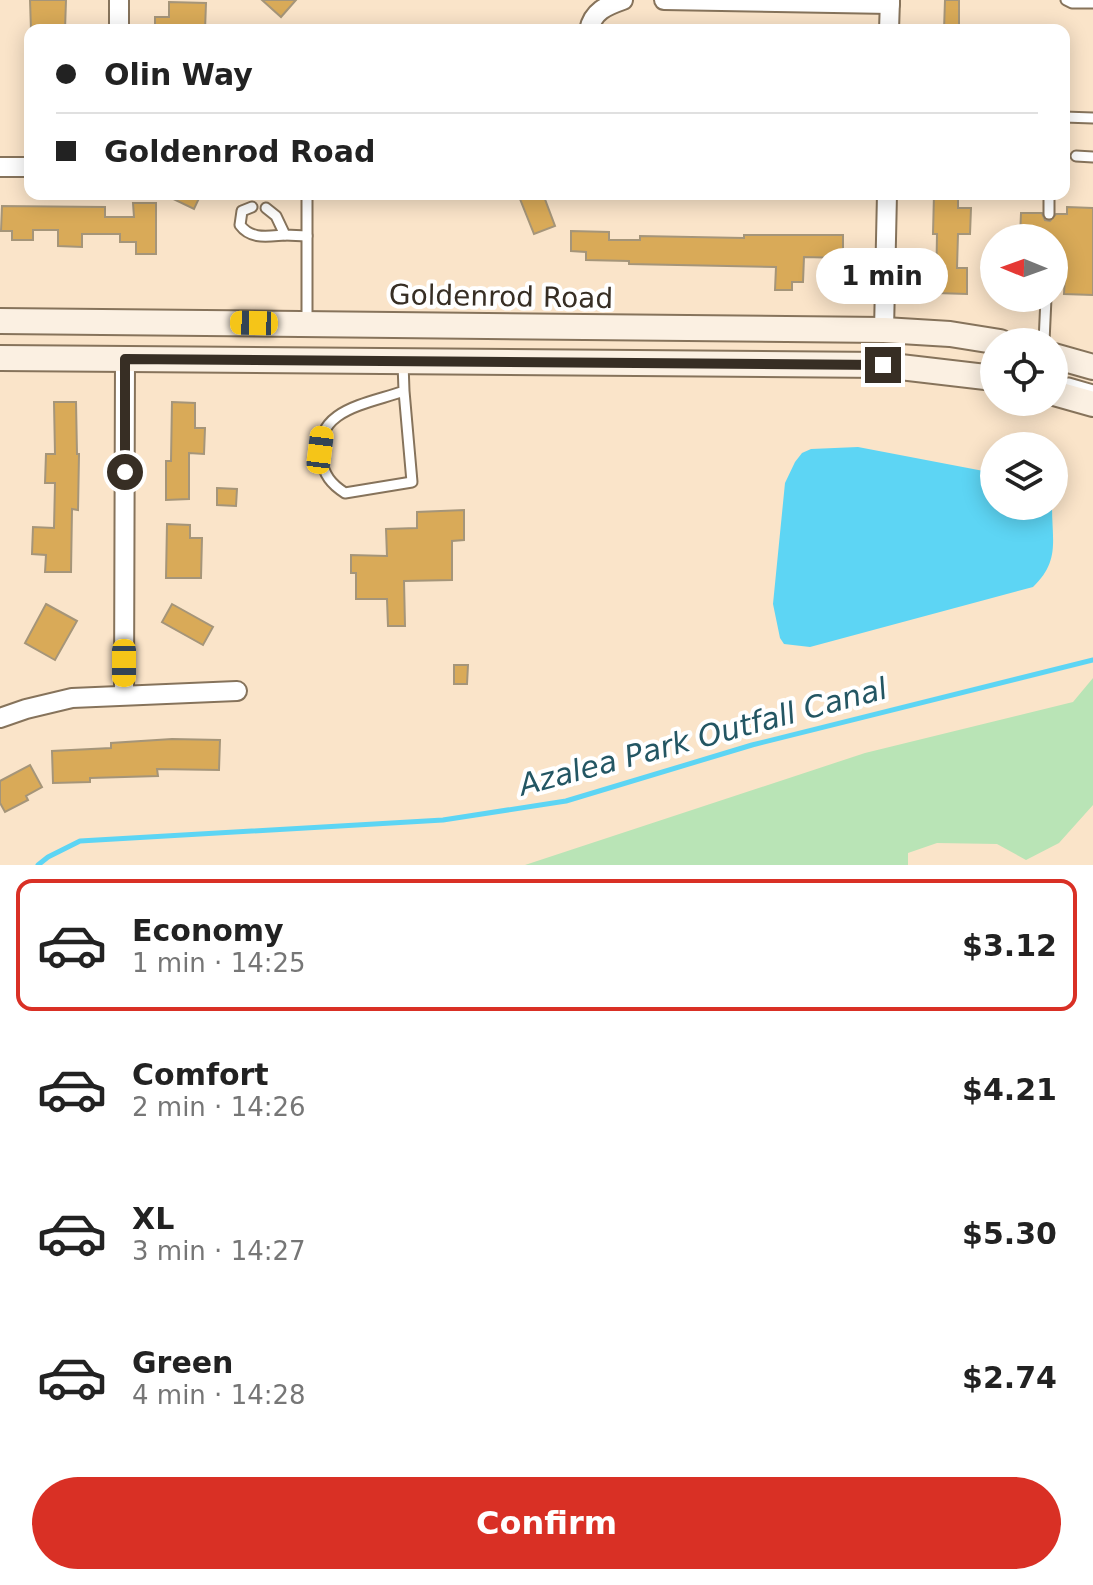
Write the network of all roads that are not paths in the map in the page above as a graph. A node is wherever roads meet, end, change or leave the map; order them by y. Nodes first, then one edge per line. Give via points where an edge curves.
1 (119, 0) edge
2 (623, 0) edge
3 (664, 0) edge
4 (1066, 0) edge
5 (890, 2) edge
6 (1093, 3) edge
7 (119, 24) edge
8 (590, 24) edge
9 (889, 24) edge
10 (1070, 117) edge
11 (1093, 118) edge
12 (1076, 156) dead end
13 (1093, 157) edge
14 (0, 167) edge
15 (24, 167) edge
16 (307, 200) edge
17 (887, 200) edge
18 (1049, 200) edge
19 (252, 207) dead end
20 (266, 208) dead end
21 (1049, 214) dead end
22 (285, 235) junction
23 (307, 236) junction
24 (0, 321) edge
25 (307, 324) junction
26 (518, 326) junction
27 (884, 330) junction
28 (980, 339) edge
29 (0, 358) edge
30 (125, 359) junction
31 (403, 360) junction
32 (1068, 360) edge
33 (1093, 367) edge
34 (980, 376) edge
35 (1068, 383) edge
36 (1093, 390) edge
37 (404, 391) junction
38 (1068, 397) edge
39 (1093, 404) edge
40 (237, 691) dead end
41 (124, 695) junction
42 (0, 718) edge

1 - 7 street
2 - 8 street via 602,8
3 - 5 street
4 - 6 lane
5 - 9 street
10 - 11 lane
12 - 13 lane
14 - 15 street
16 - 23 lane
17 - 27 street
18 - 21 lane
19 - 22 lane via 242,211 244,230 253,236
20 - 22 lane
22 - 23 lane
23 - 25 lane
24 - 25 main road, Goldenrod Road
25 - 26 main road, Goldenrod Road
26 - 27 main road, Goldenrod Road
26 - 31 main road via 499,340 434,340
27 - 28 main road, Goldenrod Road
29 - 30 main road
30 - 31 main road
30 - 41 street
31 - 34 main road via 883,365
31 - 37 lane
32 - 33 main road
35 - 36 lane
37 - 37 lane via 412,482 345,493 332,485 320,450 329,421
38 - 39 main road
40 - 41 street
41 - 42 street via 72,698

